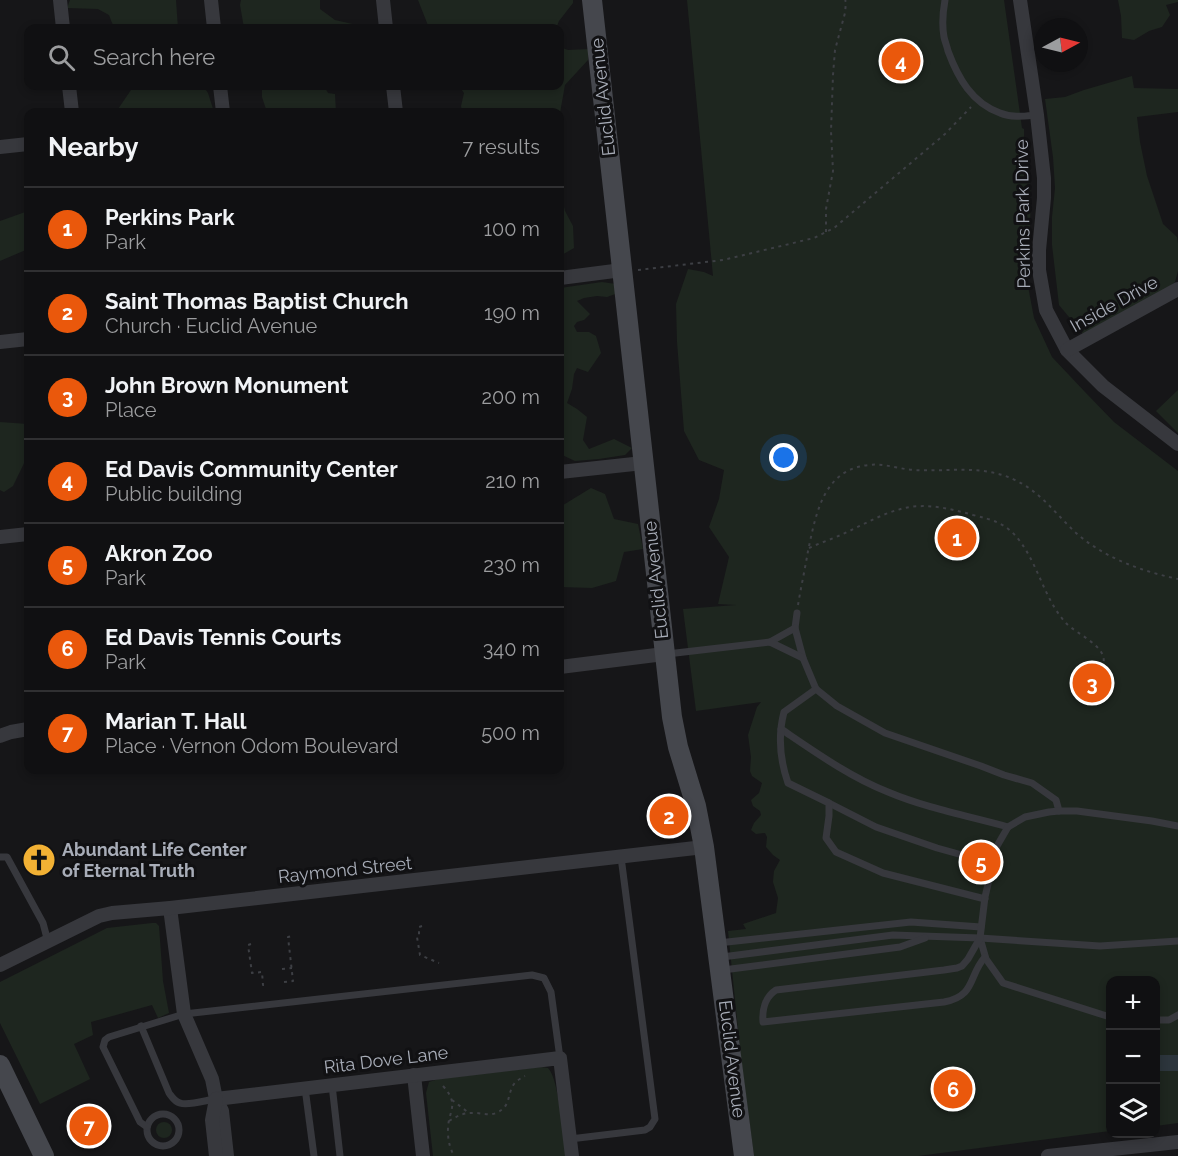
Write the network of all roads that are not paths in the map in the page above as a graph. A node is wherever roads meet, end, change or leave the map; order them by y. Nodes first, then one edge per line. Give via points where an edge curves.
1 (60, 0) edge
2 (211, 0) edge
3 (383, 0) edge
4 (592, 0) edge
5 (945, 0) edge
6 (1020, 0) edge
7 (63, 24) edge
8 (214, 24) edge
9 (386, 24) edge
10 (69, 90) edge
11 (220, 90) edge
12 (393, 90) edge
13 (72, 108) edge
14 (223, 108) edge
15 (396, 108) edge
16 (1037, 115) junction
17 (24, 144) edge
18 (0, 147) edge
19 (622, 270) junction
20 (564, 277) edge
21 (1178, 289) edge
22 (24, 339) edge
23 (0, 342) edge
24 (1067, 350) junction
25 (1178, 444) edge
26 (643, 463) junction
27 (564, 472) edge
28 (24, 534) edge
29 (0, 537) edge
30 (797, 613) road end
31 (795, 628) junction
32 (770, 642) junction
33 (664, 654) junction
34 (803, 658) junction
35 (564, 666) edge
36 (816, 689) junction
37 (781, 729) junction
38 (24, 730) edge
39 (0, 736) edge
40 (829, 803) junction
41 (1059, 812) junction
42 (1178, 826) edge
43 (1008, 827) junction
44 (704, 847) junction
45 (0, 857) edge
46 (621, 857) junction
47 (993, 861) junction
48 (985, 899) junction
49 (170, 908) junction
50 (981, 927) junction
51 (930, 936) junction
52 (980, 938) junction
53 (1178, 941) edge
54 (48, 942) junction
55 (719, 957) junction
56 (985, 957) junction
57 (0, 965) edge
58 (184, 1014) junction
59 (1178, 1015) edge
60 (1106, 1016) edge
61 (1160, 1020) edge
62 (141, 1026) junction
63 (560, 1058) junction
64 (0, 1065) edge
65 (421, 1074) junction
66 (332, 1085) junction
67 (305, 1088) junction
68 (216, 1099) junction
69 (183, 1104) junction
70 (173, 1117) junction
71 (147, 1127) junction
72 (570, 1139) junction
73 (1178, 1143) edge
74 (44, 1156) edge
75 (216, 1156) edge
76 (227, 1156) edge
77 (314, 1156) edge
78 (340, 1156) edge
79 (423, 1156) edge
80 (572, 1156) edge
81 (744, 1156) edge
82 (1048, 1156) edge

1 - 7 street
2 - 8 street
3 - 9 street
4 - 19 street, Euclid Avenue
5 - 16 lane via 944,37 965,87 977,100 999,113 1012,117
6 - 16 street, Perkins Park Drive
10 - 13 street
11 - 14 street
12 - 15 street
16 - 24 street, Perkins Park Drive via 1044,178 1040,280 1046,310
17 - 18 street
19 - 20 street
19 - 26 street, Euclid Avenue
21 - 24 street, Inside Drive
22 - 23 street
24 - 25 street, Perkins Park Drive via 1104,386
26 - 27 street
26 - 33 street, Euclid Avenue
28 - 29 street
30 - 31 lane
31 - 32 lane
31 - 34 lane
32 - 33 lane
32 - 34 lane
33 - 35 street
33 - 44 street, Euclid Avenue via 678,747
34 - 36 lane
36 - 37 lane via 784,712
36 - 41 lane via 837,706 885,733 1032,783 1056,800
37 - 40 lane via 788,783
37 - 43 lane via 887,792
38 - 39 street
40 - 47 lane via 876,827 937,848
40 - 48 lane via 826,838 836,852 883,873
41 - 42 lane
41 - 43 lane via 1024,817
43 - 47 lane
44 - 46 street, Raymond Street
44 - 55 street, Euclid Avenue
45 - 54 lane via 7,857 43,923
46 - 49 street, Raymond Street
46 - 72 lane via 655,1119 645,1130
47 - 48 lane
48 - 50 lane
49 - 54 street, Raymond Street via 99,916
49 - 58 street
50 - 52 lane
50 - 55 lane via 911,922
51 - 52 lane
51 - 55 lane via 893,935
51 - 55 lane via 900,947
52 - 53 lane via 1100,946
52 - 56 lane
52 - 56 lane via 968,959 957,968 776,990 765,1005 763,1022 949,1001 968,989
54 - 57 street, Raymond Street
55 - 81 street, Euclid Avenue
56 - 60 lane via 1003,983
58 - 62 lane
58 - 63 lane via 532,975 544,978 552,992
58 - 68 street via 212,1079
59 - 61 lane
62 - 69 lane via 169,1093
62 - 71 lane via 109,1037 103,1047 140,1122
63 - 65 street, Rita Dove Lane
63 - 72 street
64 - 74 street
65 - 66 street, Rita Dove Lane
65 - 79 street
66 - 67 street, Rita Dove Lane
66 - 78 lane
67 - 68 street, Rita Dove Lane
67 - 77 lane
68 - 69 lane
68 - 75 street via 212,1120
68 - 76 street via 222,1111
69 - 70 lane
70 - 71 lane via 157,1114
70 - 71 lane via 179,1132 165,1146 148,1137
72 - 80 street
73 - 82 street

